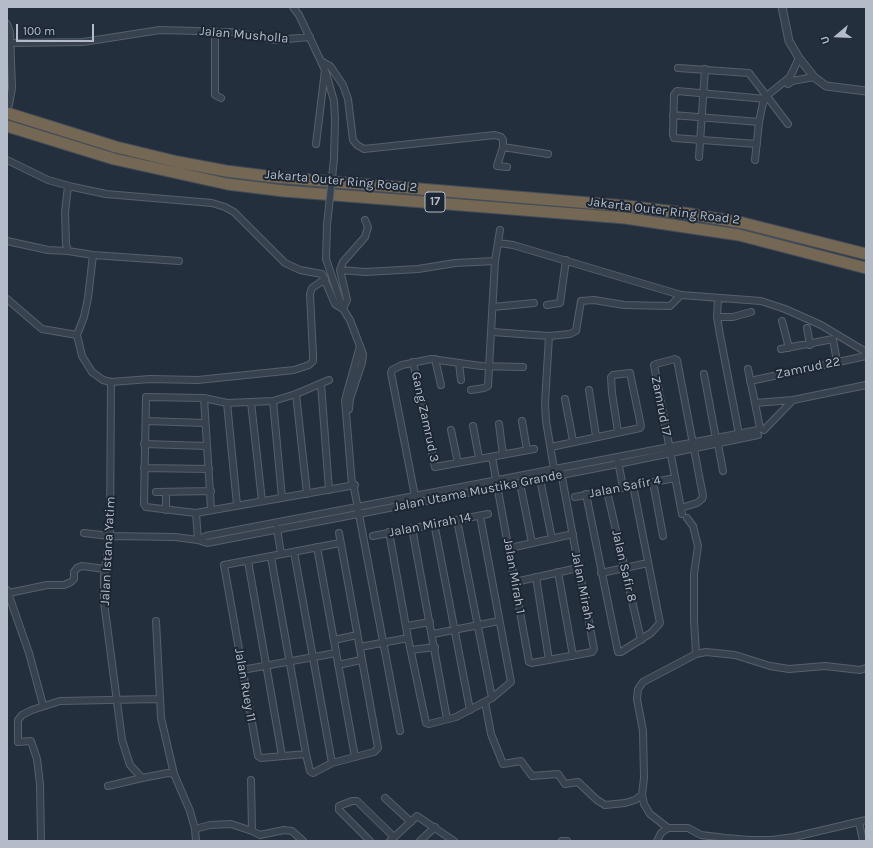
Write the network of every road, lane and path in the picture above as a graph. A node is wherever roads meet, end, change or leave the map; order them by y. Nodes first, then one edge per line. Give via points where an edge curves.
1 (293, 7) edge
2 (782, 7) edge
3 (7, 24) edge
4 (215, 31) junction
5 (310, 37) junction
6 (10, 43) junction
7 (799, 58) junction
8 (321, 61) junction
9 (678, 68) dead end
10 (705, 69) junction
11 (325, 70) junction
12 (814, 77) junction
13 (866, 91) edge
14 (704, 94) junction
15 (221, 98) dead end
16 (768, 98) junction
17 (8, 109) edge
18 (673, 115) junction
19 (702, 117) junction
20 (758, 122) junction
21 (788, 124) dead end
22 (7, 126) edge
23 (700, 141) junction
24 (316, 144) dead end
25 (757, 144) junction
26 (503, 147) junction
27 (548, 154) dead end
28 (699, 157) dead end
29 (7, 160) edge
30 (756, 160) dead end
31 (507, 167) dead end
32 (68, 186) junction
33 (365, 220) dead end
34 (500, 230) dead end
35 (7, 241) edge
36 (498, 243) junction
37 (68, 251) junction
38 (866, 254) edge
39 (93, 255) junction
40 (566, 260) junction
41 (179, 261) dead end
42 (495, 261) junction
43 (866, 268) edge
44 (340, 270) junction
45 (325, 279) junction
46 (681, 295) junction
47 (7, 299) edge
48 (718, 299) junction
49 (534, 303) dead end
50 (547, 305) dead end
51 (493, 307) junction
52 (343, 309) junction
53 (751, 312) dead end
54 (717, 317) junction
55 (782, 321) dead end
56 (807, 328) dead end
57 (492, 332) junction
58 (77, 335) junction
59 (549, 336) junction
60 (810, 345) junction
61 (789, 348) junction
62 (781, 349) dead end
63 (866, 352) edge
64 (866, 356) edge
65 (434, 359) junction
66 (413, 362) junction
67 (838, 362) junction
68 (459, 363) junction
69 (489, 366) junction
70 (523, 367) dead end
71 (748, 369) dead end
72 (704, 374) dead end
73 (329, 380) dead end
74 (461, 380) dead end
75 (750, 380) junction
76 (111, 382) junction
77 (321, 384) junction
78 (441, 384) dead end
79 (866, 385) edge
80 (471, 390) dead end
81 (589, 390) dead end
82 (296, 394) junction
83 (204, 398) junction
84 (565, 399) dead end
85 (793, 400) junction
86 (273, 401) junction
87 (251, 402) junction
88 (227, 403) junction
89 (755, 403) junction
90 (522, 421) dead end
91 (146, 422) junction
92 (205, 423) junction
93 (500, 424) dead end
94 (473, 426) dead end
95 (451, 430) dead end
96 (760, 431) junction
97 (618, 432) junction
98 (739, 434) junction
99 (596, 436) junction
100 (573, 441) junction
101 (717, 442) junction
102 (144, 444) junction
103 (207, 446) junction
104 (551, 446) junction
105 (694, 446) junction
106 (534, 448) dead end
107 (527, 450) junction
108 (670, 451) junction
109 (503, 455) junction
110 (492, 457) junction
111 (479, 458) junction
112 (618, 461) junction
113 (458, 463) junction
114 (144, 468) junction
115 (209, 469) junction
116 (557, 469) junction
117 (724, 472) dead end
118 (562, 475) junction
119 (676, 478) junction
120 (540, 479) junction
121 (496, 480) junction
122 (653, 482) junction
123 (520, 483) junction
124 (633, 485) junction
125 (354, 486) junction
126 (623, 487) junction
127 (498, 488) junction
128 (329, 490) junction
129 (211, 491) junction
130 (607, 491) junction
131 (156, 492) dead end
132 (166, 493) junction
133 (307, 494) junction
134 (586, 494) junction
135 (415, 496) junction
136 (575, 497) dead end
137 (282, 498) junction
138 (262, 501) junction
139 (237, 505) junction
140 (357, 508) junction
141 (211, 509) junction
142 (166, 510) junction
143 (196, 513) junction
144 (683, 513) junction
145 (488, 514) dead end
146 (358, 515) junction
147 (480, 516) junction
148 (457, 520) junction
149 (434, 523) junction
150 (277, 524) junction
151 (412, 528) junction
152 (278, 530) junction
153 (389, 532) junction
154 (84, 533) dead end
155 (338, 533) dead end
156 (572, 534) junction
157 (110, 536) junction
158 (373, 536) dead end
159 (663, 536) dead end
160 (552, 539) junction
161 (198, 540) junction
162 (340, 543) junction
163 (532, 543) junction
164 (317, 547) junction
165 (510, 548) junction
166 (294, 552) junction
167 (282, 554) junction
168 (271, 557) junction
169 (248, 561) junction
170 (648, 563) junction
171 (578, 568) junction
172 (624, 568) junction
173 (105, 569) junction
174 (558, 572) junction
175 (601, 573) junction
176 (536, 578) junction
177 (515, 582) junction
178 (8, 592) edge
179 (156, 621) dead end
180 (499, 621) junction
181 (430, 622) junction
182 (477, 625) junction
183 (407, 626) junction
184 (454, 630) junction
185 (433, 634) junction
186 (357, 636) junction
187 (408, 638) junction
188 (334, 640) junction
189 (641, 640) junction
190 (384, 643) junction
191 (360, 647) junction
192 (435, 647) junction
193 (411, 650) junction
194 (336, 653) junction
195 (696, 654) junction
196 (574, 656) junction
197 (313, 658) junction
198 (361, 660) junction
199 (549, 660) junction
200 (290, 663) junction
201 (532, 663) joint
202 (338, 665) junction
203 (267, 666) junction
204 (866, 668) edge
205 (242, 670) junction
206 (116, 698) junction
207 (492, 698) junction
208 (158, 699) junction
209 (485, 702) junction
210 (43, 705) junction
211 (470, 710) junction
212 (448, 719) junction
213 (400, 731) dead end
214 (306, 754) junction
215 (282, 756) junction
216 (355, 757) junction
217 (332, 763) junction
218 (174, 774) junction
219 (142, 778) junction
220 (251, 780) dead end
221 (108, 786) dead end
222 (642, 795) junction
223 (385, 798) dead end
224 (866, 820) edge
225 (411, 822) junction
226 (859, 822) junction
227 (435, 827) junction
228 (668, 828) junction
229 (195, 829) junction
230 (252, 831) junction
231 (392, 839) edge
232 (452, 840) edge
233 (41, 841) edge
234 (196, 841) edge
235 (303, 841) edge
236 (370, 841) edge
237 (420, 841) edge
238 (562, 841) edge
239 (567, 841) edge
240 (657, 841) edge
241 (863, 841) edge

1 - 5 street
2 - 7 street via 788,41
3 - 6 street
4 - 5 street, Jalan Musholla via 276,40
4 - 6 street, Jalan Musholla via 160,30 83,42
4 - 15 street via 215,95
5 - 8 street
6 - 17 street via 12,88
7 - 12 street
7 - 16 street via 790,77 769,94
8 - 11 street
8 - 26 street via 330,66 343,85 356,145 364,148 495,136 504,140
9 - 10 street
10 - 14 street
10 - 16 street via 749,73
11 - 24 street
11 - 52 street, bridge via 334,101 336,120 326,259
12 - 13 street via 826,86
12 - 16 street via 792,81
14 - 16 street
14 - 18 street via 676,92
14 - 19 street
16 - 20 street via 762,106
16 - 21 street
17 - 38 highway, Jakarta Outer Ring Road 2 / 17 via 116,147 178,162 274,177 626,206 743,223
18 - 19 street
18 - 23 street via 674,138
19 - 20 street
19 - 23 street
20 - 25 street
22 - 43 highway, Jakarta Outer Ring Road 2 / 17 via 114,159 227,184 284,191 625,218 739,235
23 - 25 street
23 - 28 street
25 - 30 street
26 - 27 street
26 - 31 street via 497,166
29 - 32 street via 48,180
32 - 37 street via 65,212
32 - 45 street via 106,194 212,203 225,207 234,212 285,263 300,270 322,274
33 - 44 street via 368,227 365,237 342,262
34 - 36 street
35 - 37 street via 48,250
36 - 40 street
36 - 42 street
37 - 39 street
39 - 41 street
39 - 58 street via 85,311
40 - 46 street
40 - 50 street via 560,303
42 - 44 street via 455,263 418,269 365,272
42 - 51 street
44 - 52 street via 347,300
45 - 52 street via 335,304
45 - 76 street via 312,288 310,294 313,361 309,365 294,370 198,380 150,379
46 - 48 street
46 - 59 street via 670,306 624,305 582,300 576,331
47 - 58 street via 42,329
48 - 54 street
48 - 63 street via 761,301 785,309 822,325
49 - 51 street
51 - 57 street
52 - 125 street via 350,320 363,358 356,371 347,406
53 - 54 street via 733,317
54 - 98 street
55 - 61 street
56 - 60 street
57 - 59 street
57 - 69 street
58 - 76 street via 82,356 92,372
59 - 104 street, Jalan Mirah 4 via 545,404
60 - 61 street
60 - 67 street via 833,339
61 - 62 street
64 - 67 street, Zamrud 22
65 - 66 street
65 - 68 street
65 - 78 street
66 - 113 street, Gang Zamrud 3 via 433,465 437,468
66 - 135 street via 396,367 391,372
67 - 75 street, Zamrud 22
68 - 69 street
68 - 74 street
69 - 70 street
69 - 80 street via 488,386
71 - 75 street
72 - 101 street
73 - 77 street
75 - 89 street
76 - 157 street, Jalan Istana Yatim
77 - 82 street
77 - 128 street
79 - 85 street
81 - 99 street
82 - 86 street
82 - 133 street
83 - 88 street
83 - 91 street via 148,397 145,399
83 - 92 street
84 - 100 street
85 - 89 street
85 - 96 street
86 - 87 street
86 - 137 street
87 - 88 street
87 - 138 street
88 - 139 street
89 - 96 street
90 - 107 street
91 - 92 street
91 - 102 street
92 - 103 street
93 - 109 street
94 - 111 street
95 - 113 street
96 - 98 street, Jalan Utama Mustika Grande
96 - 101 street, Jalan Utama Mustika Grande
97 - 97 street via 641,426 630,373 611,377
97 - 99 street
98 - 101 street, Jalan Utama Mustika Grande
99 - 100 street
100 - 104 street
101 - 105 street, Jalan Utama Mustika Grande
101 - 117 street
102 - 103 street
102 - 114 street
103 - 115 street
104 - 116 street, Jalan Mirah 4
105 - 108 street, Jalan Utama Mustika Grande
105 - 108 street, Zamrud 17 via 675,359 654,364
105 - 144 street via 702,500
106 - 107 street, Gang Zamrud 3
107 - 109 street, Gang Zamrud 3
108 - 112 street, Jalan Utama Mustika Grande
108 - 119 street, Zamrud 17
109 - 110 street, Gang Zamrud 3
110 - 111 street, Gang Zamrud 3
110 - 121 street, Jalan Mirah 1
111 - 113 street, Gang Zamrud 3
112 - 116 street, Jalan Utama Mustika Grande
112 - 118 street, Jalan Utama Mustika Grande
112 - 126 street
114 - 115 street
114 - 142 street via 144,505
115 - 129 street
116 - 118 street, Jalan Mirah 4
116 - 121 street, Jalan Utama Mustika Grande
118 - 120 street, Jalan Utama Mustika Grande
118 - 156 street, Jalan Mirah 4
119 - 122 street, Jalan Safir 4
119 - 144 street, Zamrud 17
120 - 123 street, Jalan Utama Mustika Grande
120 - 160 street
121 - 127 street, Jalan Mirah 1
121 - 135 street, Jalan Utama Mustika Grande
122 - 124 street, Jalan Safir 4
122 - 159 street
123 - 127 street, Jalan Utama Mustika Grande
123 - 163 street
124 - 126 street, Jalan Safir 4
124 - 170 street
125 - 128 street
125 - 140 street
126 - 130 street, Jalan Safir 4
127 - 146 street, Jalan Utama Mustika Grande
127 - 165 street, Jalan Mirah 1
128 - 133 street
129 - 132 street
129 - 141 street
130 - 134 street, Jalan Safir 4
130 - 172 street, Jalan Safir 8
131 - 132 street
132 - 142 street
133 - 137 street
134 - 136 street, Jalan Safir 4
134 - 175 street
135 - 140 street, Jalan Utama Mustika Grande
137 - 138 street
138 - 139 street
139 - 141 street
140 - 146 street
140 - 150 street, Jalan Utama Mustika Grande
141 - 143 street
142 - 143 street
143 - 161 street
144 - 195 street via 693,526 698,546 694,574
145 - 147 street, Jalan Mirah 14
146 - 152 street, Jalan Utama Mustika Grande
146 - 190 street
147 - 148 street, Jalan Mirah 14
147 - 180 street
148 - 149 street, Jalan Mirah 14
148 - 182 street
149 - 151 street, Jalan Mirah 14
149 - 184 street
150 - 152 street
150 - 161 street, Jalan Utama Mustika Grande via 206,536
151 - 153 street, Jalan Mirah 14
151 - 181 street
152 - 161 street, Jalan Utama Mustika Grande via 207,543
152 - 167 street
153 - 158 street, Jalan Mirah 14
153 - 183 street
154 - 157 street, Jalan Utama Mustika Grande
155 - 162 street
156 - 160 street
156 - 171 street, Jalan Mirah 4
157 - 161 street, Jalan Utama Mustika Grande
157 - 173 street, Jalan Istana Yatim
160 - 163 street
162 - 164 street
162 - 186 street
163 - 165 street
164 - 166 street
164 - 188 street
165 - 177 street, Jalan Mirah 1
166 - 167 street
166 - 197 street
167 - 168 street
168 - 169 street
168 - 200 street
169 - 203 street
169 - 205 street, Jalan Ruey 11 via 224,565
170 - 172 street
170 - 189 street via 660,623
171 - 174 street
171 - 196 street, Jalan Mirah 4 via 594,649 592,652
172 - 175 street
172 - 189 street, Jalan Safir 8
173 - 178 street via 82,566 74,572 74,579 64,585 47,585
173 - 206 street, Jalan Istana Yatim via 105,618
174 - 176 street
174 - 196 street
175 - 189 street via 618,652
176 - 177 street
176 - 199 street
177 - 201 street, Jalan Mirah 1 via 529,662
178 - 210 street via 29,653
179 - 208 street
180 - 182 street
180 - 207 street via 511,682
181 - 183 street
181 - 185 street
182 - 184 street
182 - 207 street
183 - 187 street
184 - 185 street
184 - 211 street
185 - 192 street
186 - 188 street
186 - 191 street
187 - 190 street
187 - 193 street
188 - 194 street
190 - 191 street
190 - 213 street
191 - 198 street
192 - 193 street
192 - 212 street
193 - 212 street via 426,723
194 - 197 street
194 - 202 street
195 - 204 street via 713,652 735,655 770,666 789,668
195 - 222 street via 643,682 638,689 637,699 643,731
196 - 199 street, Jalan Mirah 4
197 - 200 street
197 - 217 street
198 - 202 street
198 - 216 street via 378,748 374,752
199 - 201 street, Jalan Mirah 4
200 - 203 street
200 - 214 street
202 - 216 street
203 - 205 street
203 - 215 street
205 - 215 street, Jalan Ruey 11 via 258,756
206 - 208 street
206 - 210 street via 60,701
206 - 219 street, Jalan Istana Yatim via 127,759
207 - 209 street
208 - 218 street
209 - 211 street
209 - 222 street via 491,734 503,764 521,761 532,776 558,774 565,784 578,782 605,805 625,803
210 - 233 street via 22,715 18,720 17,729 18,743 31,741 37,759
211 - 212 street via 456,718
214 - 215 street, Jalan Ruey 11
214 - 217 street via 310,771 313,773
216 - 217 street
218 - 219 street
218 - 229 street
219 - 221 street
220 - 230 street
222 - 228 street via 650,814
223 - 225 street
224 - 226 street
225 - 227 street via 417,816
225 - 231 street
226 - 228 street via 785,839 757,840 700,835 678,826
226 - 241 street
227 - 232 street
227 - 237 street
228 - 240 street via 661,833
229 - 230 street via 231,824
229 - 234 street
230 - 235 street via 260,834 292,831
231 - 236 street via 357,801 339,806 339,810
238 - 239 street

